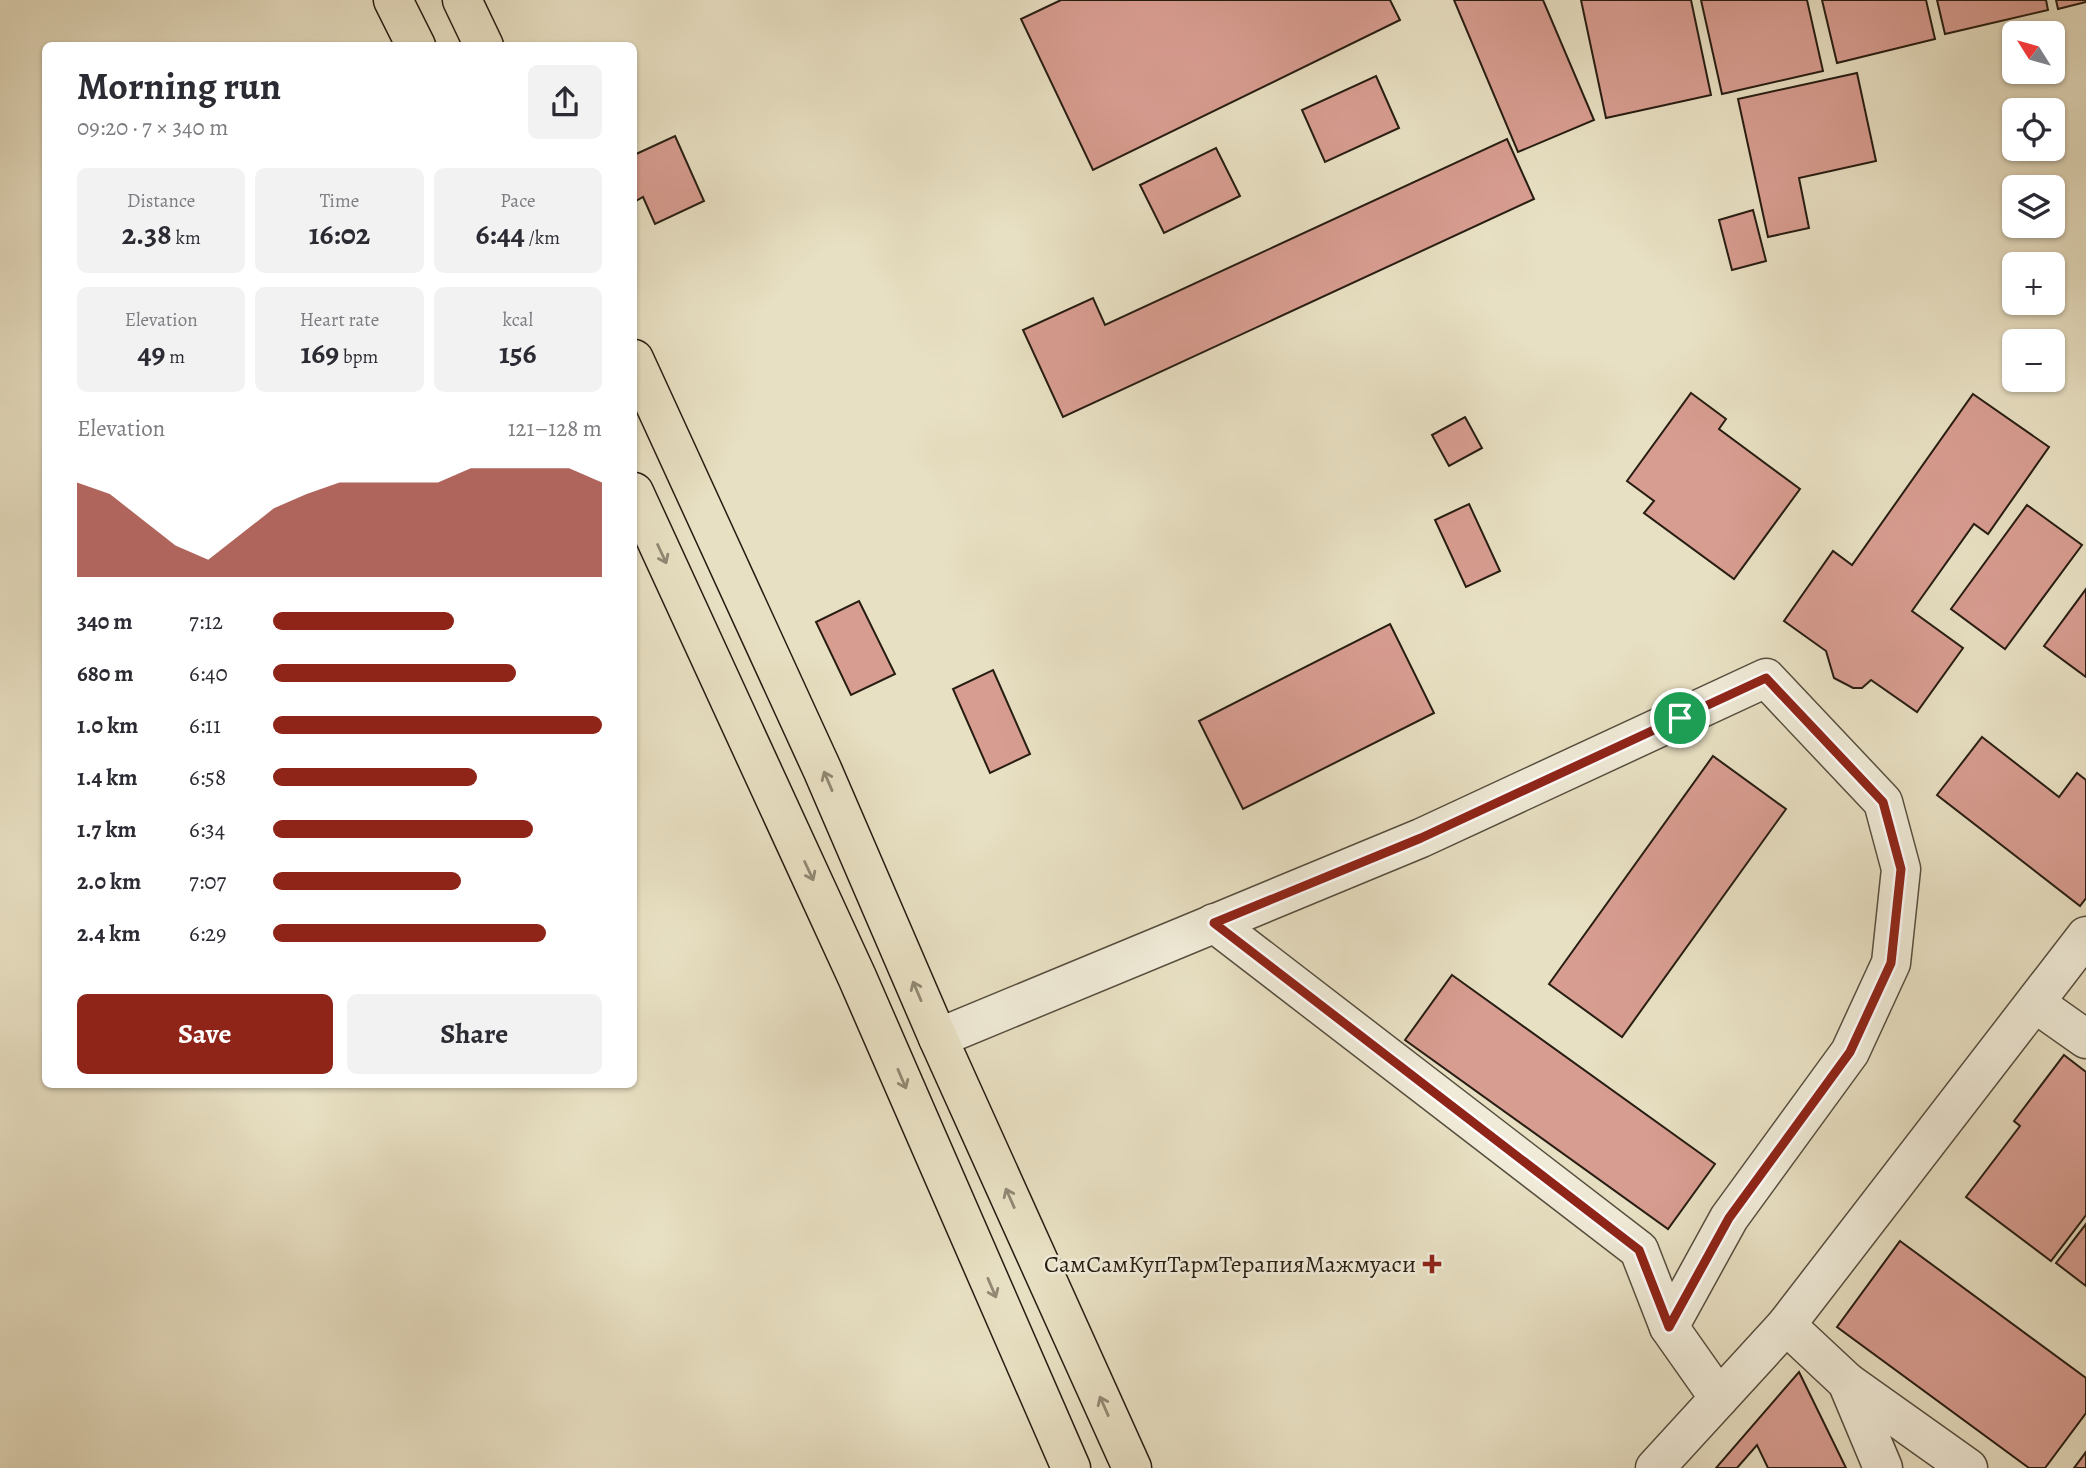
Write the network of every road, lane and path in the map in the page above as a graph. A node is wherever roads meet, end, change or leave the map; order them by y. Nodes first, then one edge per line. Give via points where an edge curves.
1 (393, 0) edge
2 (462, 0) edge
3 (414, 42) edge
4 (482, 42) edge
5 (637, 366) edge
6 (637, 498) edge
7 (1214, 923) junction
8 (2086, 936) edge
9 (2035, 1003) junction
10 (938, 1038) junction
11 (2086, 1039) edge
12 (1786, 1325) junction
13 (1669, 1327) junction
14 (1847, 1381) junction
15 (1719, 1398) junction
16 (1071, 1468) edge
17 (1132, 1468) edge
18 (1655, 1468) edge
19 (1883, 1468) edge
20 (1968, 1468) edge

1 - 3 main road
2 - 4 main road
10 -> 5 main road via 822,769
6 -> 16 main road via 858,977
7 - 10 street
7 - 13 street via 1639,1250
7 - 13 street via 1421,838 1766,678 1883,802 1901,869 1891,963 1850,1052 1729,1218
8 - 9 street
9 - 11 street
9 - 12 street
17 -> 10 main road
12 - 14 street
12 - 15 street
13 - 15 street
14 - 19 street
14 - 20 street
15 - 18 street

